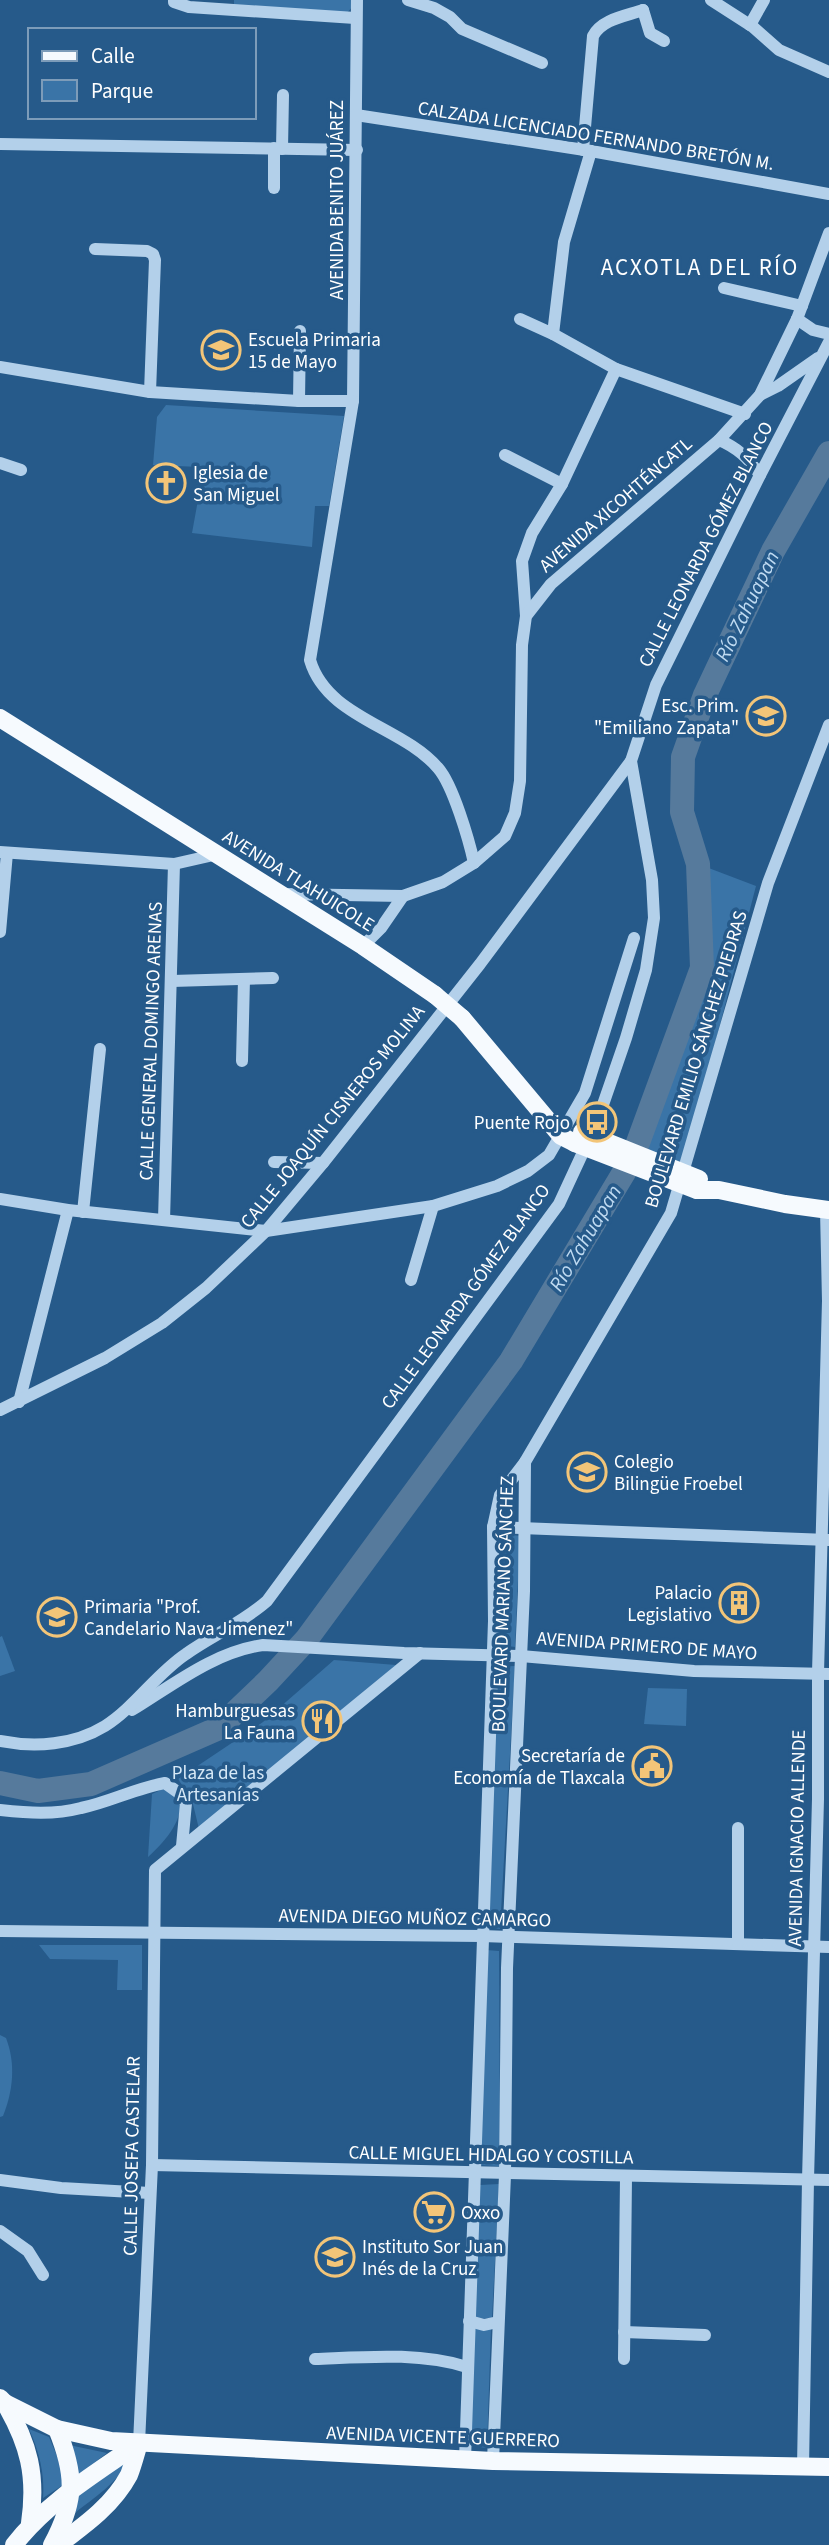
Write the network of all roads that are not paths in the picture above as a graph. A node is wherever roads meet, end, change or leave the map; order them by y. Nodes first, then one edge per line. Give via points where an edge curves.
1 (174, 0) edge
2 (357, 0) edge
3 (408, 0) edge
4 (711, 0) edge
5 (764, 0) edge
6 (645, 5) edge
7 (355, 18) junction
8 (750, 25) junction
9 (664, 41) dead end
10 (542, 64) dead end
11 (829, 72) edge
12 (283, 95) dead end
13 (356, 115) junction
14 (0, 144) edge
15 (278, 149) junction
16 (357, 150) junction
17 (587, 151) junction
18 (274, 188) dead end
19 (829, 194) edge
20 (829, 233) edge
21 (95, 249) dead end
22 (724, 288) dead end
23 (802, 306) junction
24 (520, 319) dead end
25 (797, 319) junction
26 (300, 331) dead end
27 (553, 334) junction
28 (829, 334) edge
29 (829, 342) edge
30 (821, 355) junction
31 (0, 367) edge
32 (616, 369) junction
33 (150, 392) junction
34 (760, 395) junction
35 (299, 401) junction
36 (354, 401) junction
37 (745, 414) junction
38 (719, 440) junction
39 (505, 454) dead end
40 (0, 463) edge
41 (21, 470) dead end
42 (760, 475) junction
43 (562, 484) junction
44 (526, 616) junction
45 (0, 718) edge
46 (829, 725) edge
47 (631, 761) junction
48 (3, 852) edge
49 (218, 854) junction
50 (474, 863) junction
51 (174, 864) junction
52 (283, 894) junction
53 (403, 896) junction
54 (0, 932) edge
55 (634, 938) dead end
56 (363, 946) junction
57 (273, 978) dead end
58 (244, 979) junction
59 (172, 981) junction
60 (442, 999) junction
61 (100, 1049) dead end
62 (242, 1061) dead end
63 (571, 1134) junction
64 (274, 1162) dead end
65 (323, 1163) junction
66 (0, 1199) edge
67 (433, 1206) junction
68 (68, 1210) junction
69 (828, 1210) edge
70 (83, 1212) junction
71 (164, 1220) junction
72 (265, 1231) junction
73 (411, 1280) dead end
74 (826, 1391) edge
75 (19, 1402) junction
76 (0, 1410) edge
77 (525, 1462) junction
78 (493, 1527) junction
79 (523, 1529) junction
80 (826, 1540) edge
81 (420, 1653) junction
82 (492, 1655) junction
83 (521, 1656) junction
84 (823, 1674) edge
85 (104, 1726) junction
86 (0, 1741) edge
87 (0, 1810) edge
88 (738, 1828) dead end
89 (182, 1846) junction
90 (0, 1931) edge
91 (154, 1933) junction
92 (482, 1936) junction
93 (509, 1937) junction
94 (738, 1944) junction
95 (813, 1946) junction
96 (829, 1947) edge
97 (152, 2165) junction
98 (474, 2174) junction
99 (505, 2175) junction
100 (626, 2177) junction
101 (0, 2180) edge
102 (808, 2180) junction
103 (829, 2180) edge
104 (150, 2193) junction
105 (0, 2231) edge
106 (43, 2275) dead end
107 (469, 2321) junction
108 (498, 2322) junction
109 (624, 2332) junction
110 (705, 2335) dead end
111 (315, 2359) dead end
112 (624, 2359) dead end
113 (467, 2367) junction
114 (2, 2400) edge
115 (57, 2429) junction
116 (139, 2443) junction
117 (465, 2460) junction
118 (493, 2461) junction
119 (803, 2468) junction
120 (829, 2468) edge
121 (71, 2491) junction
122 (30, 2524) junction
123 (13, 2545) edge
124 (52, 2545) edge
125 (58, 2545) edge

1 - 7 street via 190,7
2 - 7 street, AVENIDA BENITO JUÁREZ
3 - 10 street via 434,8 462,29
4 - 8 street
5 - 8 street
6 - 9 street via 646,27
6 - 17 street via 604,24 593,36
7 - 13 street, AVENIDA BENITO JUÁREZ
8 - 11 street via 779,50
12 - 15 street
13 - 16 street, AVENIDA BENITO JUÁREZ
13 - 17 street, CALZADA LICENCIADO FERNANDO BRETÓN M.
14 - 15 street
15 - 16 street
15 - 18 street
16 - 36 street, AVENIDA BENITO JUÁREZ
17 - 19 street, CALZADA LICENCIADO FERNANDO BRETÓN M.
17 - 27 street via 564,242
20 - 23 street, AVENIDA XICOHTÉNCATL
21 - 33 street via 153,254
22 - 23 street
23 - 25 street, AVENIDA XICOHTÉNCATL
24 - 27 street
25 - 28 street
25 - 34 street, AVENIDA XICOHTÉNCATL
26 - 35 street
27 - 32 street
29 - 30 street, CALLE LEONARDA GÓMEZ BLANCO
30 - 34 street
30 - 42 street, CALLE LEONARDA GÓMEZ BLANCO
31 - 33 street
32 - 37 street
32 - 43 street
33 - 35 street
34 - 37 street, AVENIDA XICOHTÉNCATL
35 - 36 street
36 - 50 street, AVENIDA BENITO JUÁREZ via 310,660 313,672 332,697 423,753 440,770 469,839
37 - 38 street, AVENIDA XICOHTÉNCATL
38 - 42 street via 748,458
38 - 44 street, AVENIDA XICOHTÉNCATL via 551,584
39 - 43 street
40 - 41 street
42 - 47 street, CALLE LEONARDA GÓMEZ BLANCO via 656,685
43 - 44 street via 532,533 522,561
44 - 50 street via 515,813 505,836
45 - 49 main road, AVENIDA TLAHUICOLE
46 - 77 street, BOULEVARD EMILIO SÁNCHEZ PIEDRAS via 768,883 671,1213
47 - 60 street, CALLE JOAQUÍN CISNEROS MOLINA via 480,964
47 - 85 street, CALLE LEONARDA GÓMEZ BLANCO via 652,880 654,918 646,970 597,1122 559,1204 267,1601 184,1655
48 - 51 street
48 - 54 street
49 - 51 street
49 - 52 main road, AVENIDA TLAHUICOLE
50 - 53 street via 443,883
51 - 59 street, CALLE GENERAL DOMINGO ARENAS
52 - 53 street
52 - 56 main road, AVENIDA TLAHUICOLE
53 - 56 street
55 - 63 street
56 - 60 main road, AVENIDA TLAHUICOLE
57 - 58 street
58 - 59 street
58 - 62 street
59 - 71 street, CALLE GENERAL DOMINGO ARENAS
60 - 63 main road, AVENIDA TLAHUICOLE, bridge via 544,1115
60 - 65 street, CALLE JOAQUÍN CISNEROS MOLINA
61 - 70 street
63 - 67 street via 528,1171
63 - 69 main road, bridge via 719,1191
64 - 65 street
65 - 72 street, CALLE JOAQUÍN CISNEROS MOLINA
66 - 68 street
67 - 72 street
67 - 73 street
68 - 70 street
68 - 75 street
69 - 74 street, AVENIDA IGNACIO ALLENDE
70 - 71 street
71 - 72 street
72 - 75 street, CALLE JOAQUÍN CISNEROS MOLINA via 206,1288 162,1322 105,1358
74 - 80 street, AVENIDA IGNACIO ALLENDE
75 - 76 street, CALLE JOAQUÍN CISNEROS MOLINA
77 - 78 street, BOULEVARD MARIANO SÁNCHEZ via 500,1495
77 - 79 street, BOULEVARD MARIANO SÁNCHEZ
78 - 79 street
78 - 82 street, BOULEVARD MARIANO SÁNCHEZ
79 - 80 street
79 - 83 street, BOULEVARD MARIANO SÁNCHEZ
80 - 84 street, AVENIDA IGNACIO ALLENDE
81 - 82 street, AVENIDA PRIMERO DE MAYO
81 - 85 street, AVENIDA PRIMERO DE MAYO via 262,1645 242,1648
81 - 89 street
82 - 83 street, AVENIDA PRIMERO DE MAYO
82 - 92 street, BOULEVARD MARIANO SÁNCHEZ
83 - 84 street, AVENIDA PRIMERO DE MAYO via 694,1671
83 - 93 street, BOULEVARD MARIANO SÁNCHEZ
84 - 95 street, AVENIDA IGNACIO ALLENDE
85 - 86 street, CALLE LEONARDA GÓMEZ BLANCO via 67,1742 25,1746
87 - 89 street via 38,1814 81,1808 164,1783 186,1803
88 - 94 street
89 - 91 street, CALLE JOSEFA CASTELAR via 155,1870
90 - 91 street, AVENIDA DIEGO MUÑOZ CAMARGO
91 - 92 street, AVENIDA DIEGO MUÑOZ CAMARGO
91 - 97 street, CALLE JOSEFA CASTELAR
92 - 93 street, AVENIDA DIEGO MUÑOZ CAMARGO
92 - 98 street, BOULEVARD MARIANO SÁNCHEZ
93 - 94 street, AVENIDA DIEGO MUÑOZ CAMARGO
93 - 99 street, BOULEVARD MARIANO SÁNCHEZ
94 - 95 street, AVENIDA DIEGO MUÑOZ CAMARGO
95 - 96 street, AVENIDA DIEGO MUÑOZ CAMARGO
95 - 102 street, AVENIDA IGNACIO ALLENDE
97 - 98 street, CALLE MIGUEL HIDALGO Y COSTILLA
97 - 104 street, CALLE JOSEFA CASTELAR
98 - 99 street, CALLE MIGUEL HIDALGO Y COSTILLA
98 - 107 street, BOULEVARD MARIANO SÁNCHEZ
99 - 100 street, CALLE MIGUEL HIDALGO Y COSTILLA
99 - 108 street, BOULEVARD MARIANO SÁNCHEZ
100 - 102 street, CALLE MIGUEL HIDALGO Y COSTILLA
100 - 109 street
101 - 104 street
102 - 103 street, CALLE MIGUEL HIDALGO Y COSTILLA
102 - 119 street, AVENIDA IGNACIO ALLENDE
104 - 116 street, CALLE JOSEFA CASTELAR
105 - 106 street via 28,2251
107 - 108 street
107 - 113 street, BOULEVARD MARIANO SÁNCHEZ
108 - 118 street, BOULEVARD MARIANO SÁNCHEZ
109 - 110 street
109 - 112 street
111 - 113 street via 387,2357 449,2361
113 - 117 street, BOULEVARD MARIANO SÁNCHEZ
114 - 115 main road, AVENIDA VICENTE GUERRERO
114 - 122 main road via 17,2424 32,2470
115 - 116 main road, AVENIDA VICENTE GUERRERO
115 - 121 main road
116 - 117 main road, AVENIDA VICENTE GUERRERO
116 - 121 main road
116 - 125 main road via 129,2473 114,2497
117 - 118 main road, AVENIDA VICENTE GUERRERO
118 - 119 main road, AVENIDA VICENTE GUERRERO
119 - 120 main road, AVENIDA VICENTE GUERRERO
121 - 122 main road
121 - 124 main road via 69,2509
122 - 123 main road

